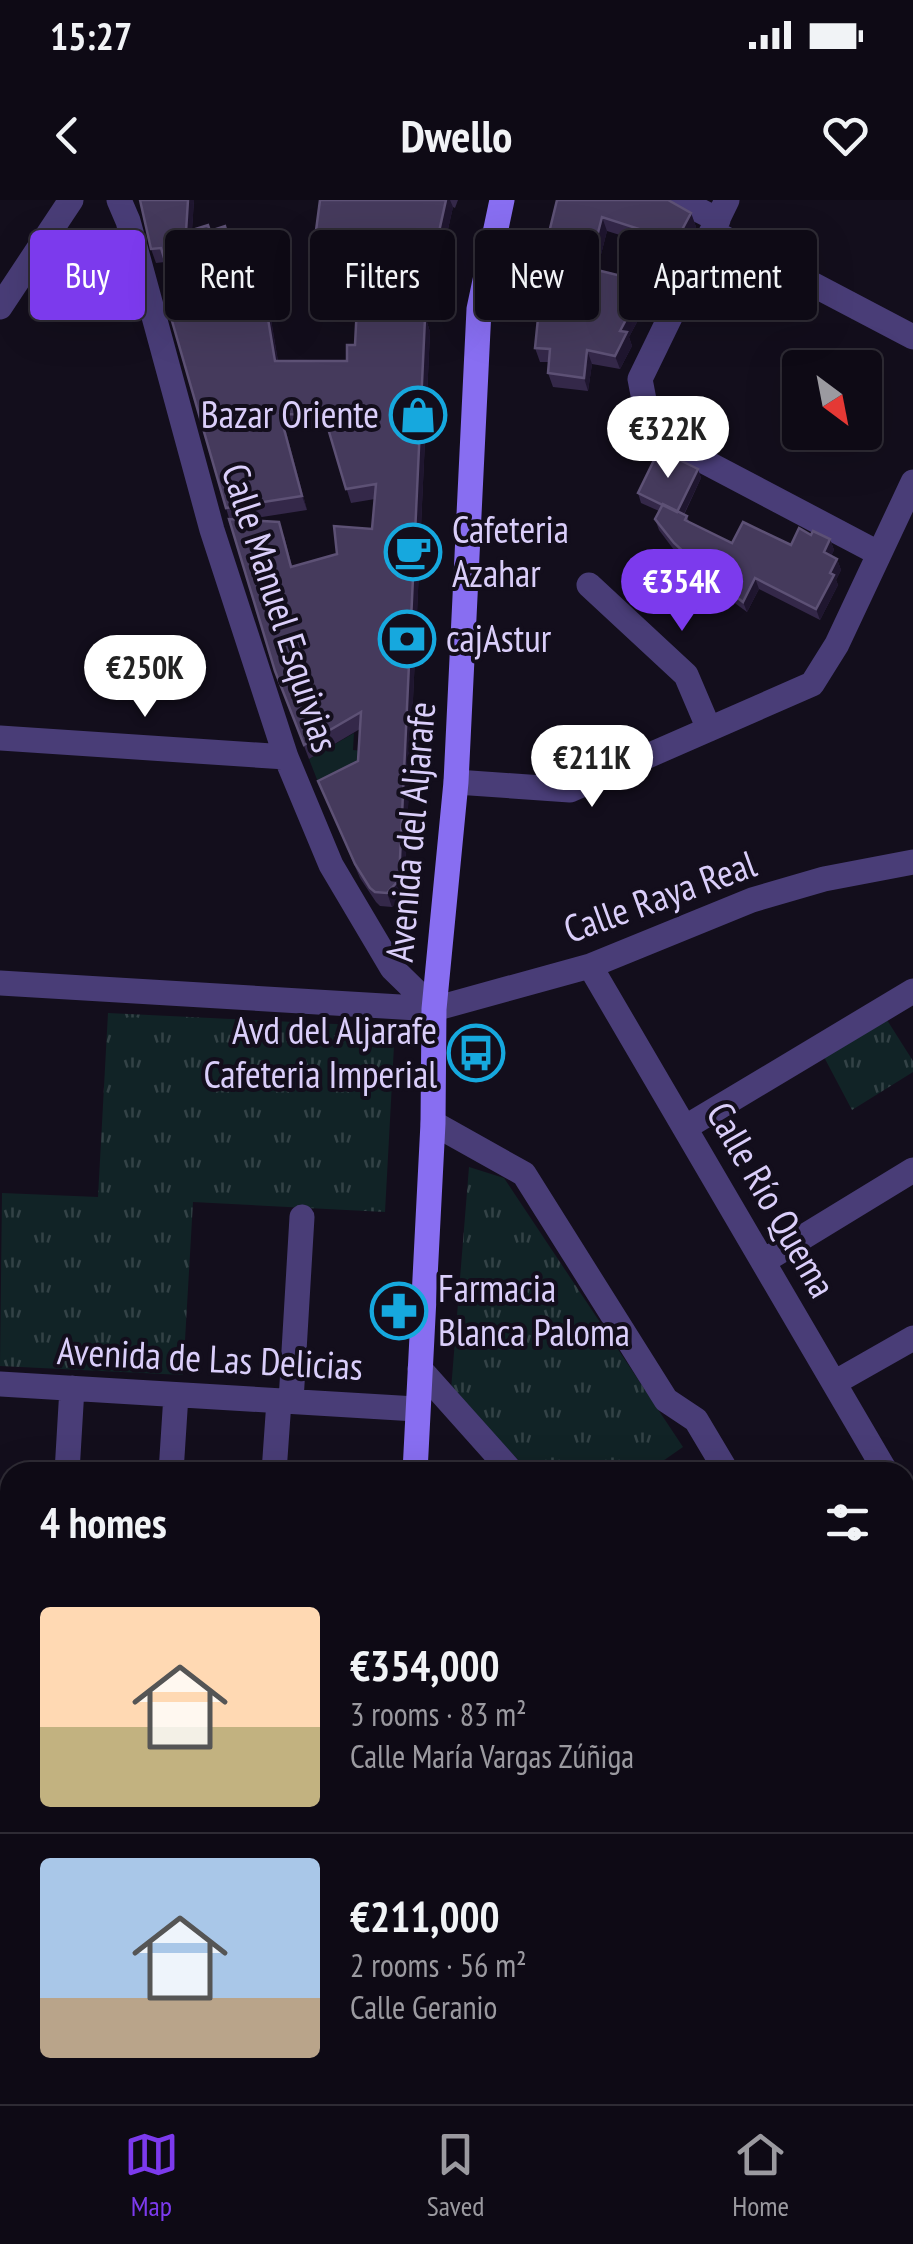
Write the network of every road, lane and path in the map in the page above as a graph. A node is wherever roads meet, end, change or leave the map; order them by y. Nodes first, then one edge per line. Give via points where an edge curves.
1 (71, 200) edge
2 (119, 200) edge
3 (502, 200) edge
4 (679, 200) edge
5 (719, 217) edge
6 (0, 308) edge
7 (913, 337) edge
8 (913, 482) edge
9 (878, 553) junction
10 (589, 584) dead end
11 (709, 729) junction
12 (0, 738) edge
13 (286, 757) junction
14 (456, 782) junction
15 (913, 862) edge
16 (590, 966) junction
17 (0, 983) edge
18 (913, 991) edge
19 (434, 1009) junction
20 (433, 1123) junction
21 (686, 1127) junction
22 (913, 1170) edge
23 (302, 1217) dead end
24 (764, 1261) junction
25 (913, 1338) edge
26 (420, 1370) junction
27 (834, 1383) junction
28 (0, 1384) edge
29 (72, 1388) junction
30 (176, 1394) junction
31 (285, 1401) junction
32 (416, 1409) junction
33 (68, 1462) edge
34 (172, 1462) edge
35 (276, 1462) edge
36 (415, 1462) edge
37 (503, 1462) edge
38 (721, 1462) edge
39 (880, 1462) edge

1 - 6 street
2 - 13 street, Calle Manuel Esquivias via 212,530
3 - 14 main road, Avenida del Aljarafe via 479,309
4 - 5 street
5 - 7 street
5 - 9 street via 640,380 649,426
8 - 9 street
9 - 11 street via 812,684
10 - 11 street via 686,674
11 - 14 street via 570,790
12 - 13 street
13 - 19 street, Calle Manuel Esquivias via 342,882 392,968
14 - 19 main road, Avenida del Aljarafe
15 - 16 street, Calle Raya Real via 752,900
16 - 19 street, Calle Raya Real
16 - 21 street, Calle Río Quema
17 - 19 street, Calle Raya Real
18 - 21 street
19 - 20 main road, Avenida del Aljarafe
20 - 26 main road, Avenida del Aljarafe
20 - 38 street via 524,1174 666,1400 696,1420
21 - 24 street, Calle Río Quema
22 - 24 street
23 - 31 street
24 - 27 street, Calle Río Quema
25 - 27 street
26 - 32 main road, Avenida del Aljarafe
26 - 37 street
27 - 39 street, Calle Río Quema
28 - 29 street, Avenida de Las Delicias
29 - 30 street, Avenida de Las Delicias
29 - 33 street
30 - 31 street, Avenida de Las Delicias
30 - 34 street
31 - 32 street, Avenida de Las Delicias
31 - 35 street
32 - 36 main road, Avenida del Aljarafe

